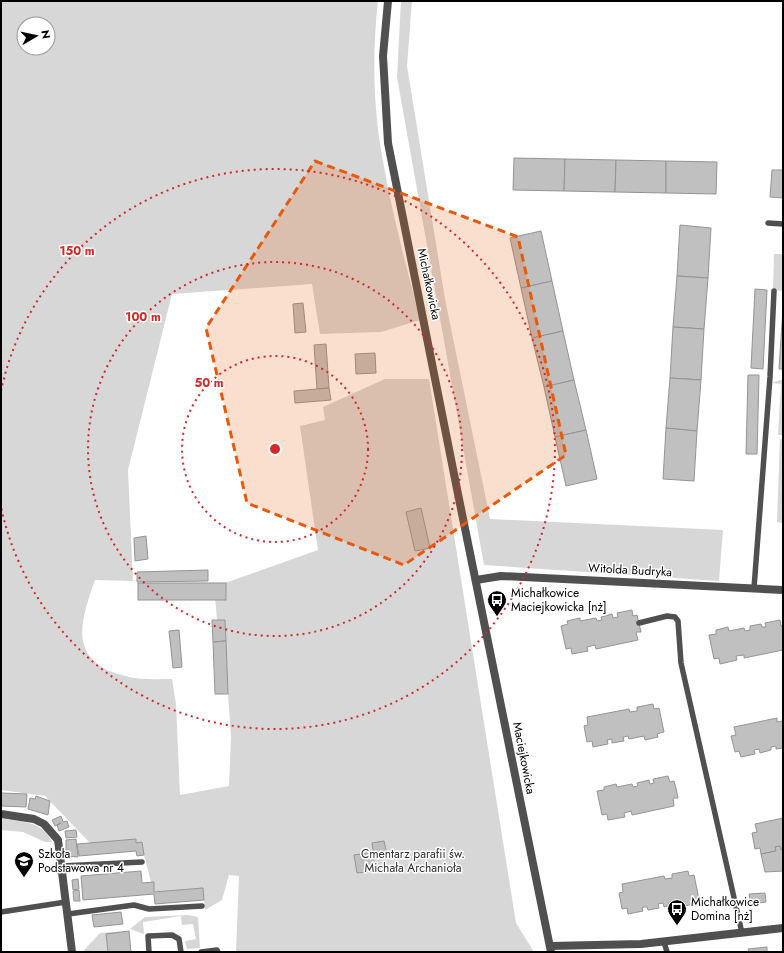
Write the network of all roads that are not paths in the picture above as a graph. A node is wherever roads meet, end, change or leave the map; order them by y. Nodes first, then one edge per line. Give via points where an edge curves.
1 (388, 1) edge
2 (768, 223) dead end
3 (783, 224) edge
4 (774, 291) dead end
5 (474, 569) joint
6 (476, 580) junction
7 (754, 588) junction
8 (783, 590) edge
9 (639, 623) dead end
10 (1, 814) edge
11 (142, 862) dead end
12 (62, 866) junction
13 (66, 902) junction
14 (202, 906) dead end
15 (1, 912) edge
16 (68, 914) junction
17 (783, 928) edge
18 (742, 933) junction
19 (664, 942) junction
20 (551, 949) edge
21 (72, 952) edge
22 (149, 952) edge
23 (181, 952) edge
24 (201, 952) edge
25 (218, 952) edge
26 (667, 952) edge

1 - 5 street, Michałkowicka via 383,56 388,143
2 - 3 lane
4 - 7 lane
5 - 6 street, Maciejkowicka
6 - 7 street, Witolda Budryka via 501,576
6 - 20 street, Maciejkowicka
7 - 8 street, Witolda Budryka
9 - 18 lane via 667,616 675,617 678,621 681,663
10 - 12 street via 24,816 44,824 58,840
11 - 12 lane
12 - 13 street
13 - 15 lane
13 - 16 street
14 - 16 lane via 149,909 134,906
16 - 21 street
17 - 18 street
18 - 19 street
19 - 20 street
19 - 26 lane
22 - 23 lane via 148,936 172,935 180,939
24 - 25 lane

